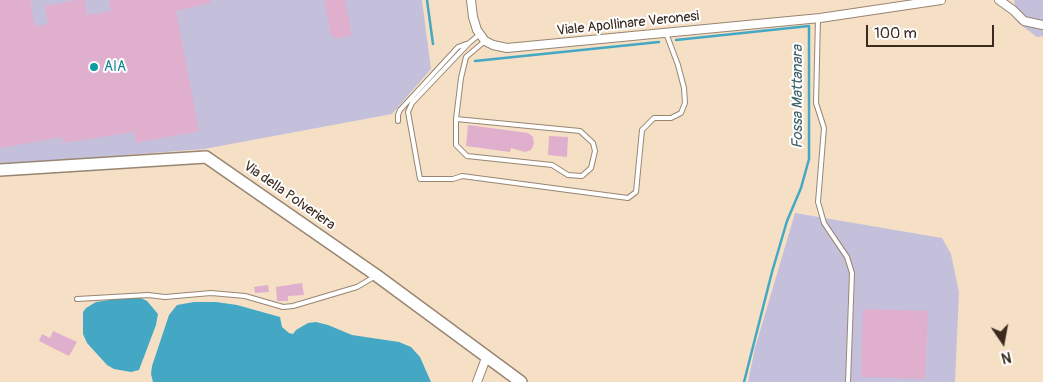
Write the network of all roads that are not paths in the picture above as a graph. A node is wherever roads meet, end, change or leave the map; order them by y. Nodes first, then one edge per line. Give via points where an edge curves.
1 (471, 0) edge
2 (941, 0) edge
3 (999, 0) edge
4 (818, 18) junction
5 (1043, 26) edge
6 (666, 33) junction
7 (482, 37) junction
8 (469, 43) junction
9 (456, 119) junction
10 (398, 121) dead end
11 (0, 170) edge
12 (376, 276) junction
13 (77, 300) dead end
14 (486, 358) junction
15 (477, 382) edge
16 (521, 382) edge
17 (848, 382) edge

1 - 7 street via 473,17
2 - 4 street, Viale Apollinare Veronesi
3 - 5 street via 1024,21
4 - 6 street, Viale Apollinare Veronesi
4 - 17 lane via 816,103 824,128 818,202 824,224 847,257 852,273
6 - 7 street, Viale Apollinare Veronesi via 507,48
6 - 8 lane via 678,65 685,103 681,113 671,118 654,118 642,130 636,192 628,198 462,176 420,179 408,112
7 - 8 lane
7 - 9 lane via 466,57
8 - 10 lane via 458,47 400,110
9 - 9 lane via 456,145 467,156 552,164 568,174 582,176 592,168 593,143 580,131
11 - 12 street, Via della Polveriera via 206,157
12 - 13 lane via 357,287 283,307 245,296 211,293 165,298 148,294
12 - 14 street, Via della Polveriera
14 - 15 street
14 - 16 street, Via della Polveriera

